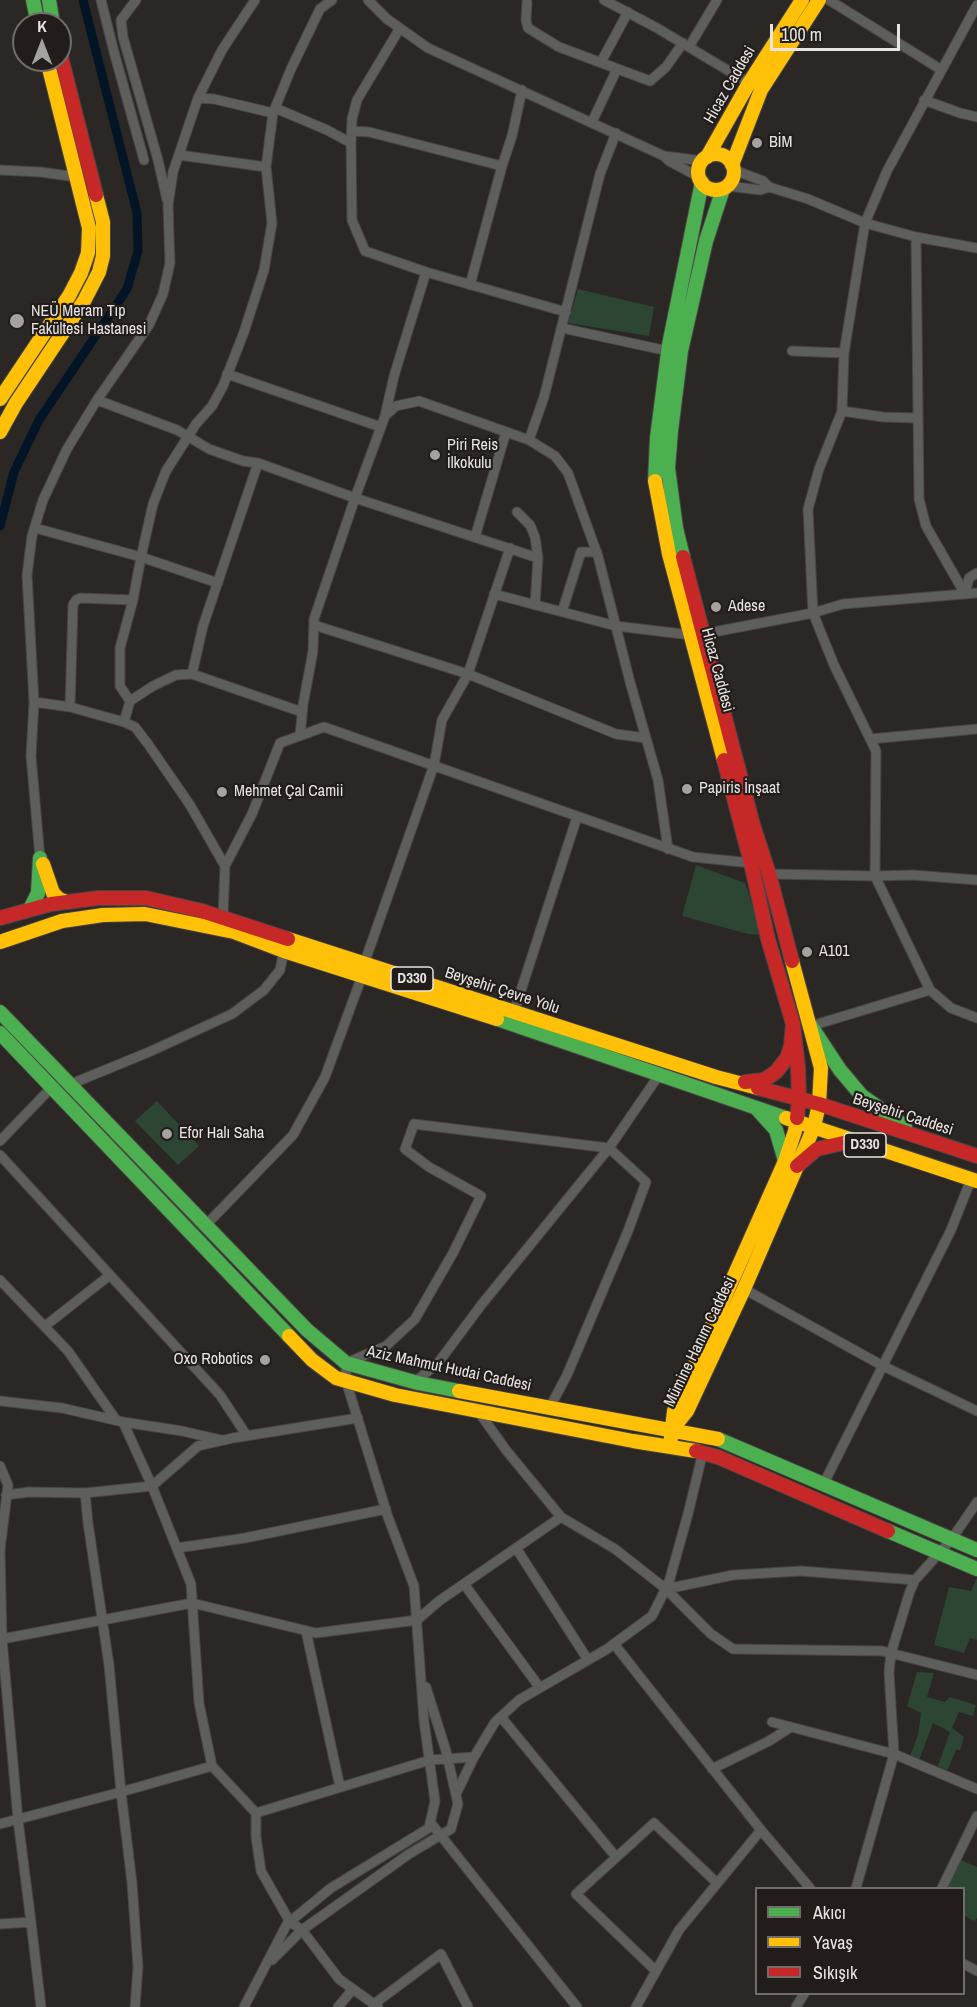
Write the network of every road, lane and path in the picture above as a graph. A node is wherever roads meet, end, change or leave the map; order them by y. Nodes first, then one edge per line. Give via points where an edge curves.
1 (101, 0) edge
2 (136, 0) edge
3 (255, 0) edge
4 (332, 0) edge
5 (604, 0) edge
6 (717, 0) edge
7 (802, 0) edge
8 (819, 0) edge
9 (829, 0) edge
10 (526, 1) edge
11 (373, 2) edge
12 (977, 5) edge
13 (628, 12) junction
14 (400, 28) junction
15 (686, 45) junction
16 (601, 62) junction
17 (617, 69) junction
18 (940, 69) junction
19 (50, 72) edge
20 (65, 72) edge
21 (749, 83) junction
22 (522, 90) junction
23 (198, 98) junction
24 (924, 100) junction
25 (274, 110) junction
26 (977, 117) edge
27 (592, 122) junction
28 (352, 131) junction
29 (616, 133) junction
30 (351, 143) junction
31 (179, 155) junction
32 (664, 156) junction
33 (705, 159) junction
34 (144, 160) dead end
35 (502, 166) junction
36 (266, 167) junction
37 (733, 167) junction
38 (0, 170) edge
39 (77, 177) junction
40 (701, 180) junction
41 (725, 187) junction
42 (769, 187) junction
43 (168, 205) junction
44 (866, 222) junction
45 (916, 237) junction
46 (977, 248) edge
47 (426, 272) junction
48 (470, 285) junction
49 (566, 312) junction
50 (562, 328) junction
51 (668, 351) junction
52 (792, 351) dead end
53 (844, 352) junction
54 (227, 374) junction
55 (0, 399) edge
56 (97, 400) junction
57 (842, 411) junction
58 (385, 416) junction
59 (917, 418) junction
60 (381, 427) junction
61 (0, 432) edge
62 (506, 432) junction
63 (189, 438) junction
64 (529, 440) junction
65 (258, 463) junction
66 (356, 498) junction
67 (517, 512) dead end
68 (34, 528) junction
69 (475, 537) junction
70 (510, 549) junction
71 (597, 552) junction
72 (141, 557) junction
73 (538, 558) junction
74 (977, 573) edge
75 (218, 583) junction
76 (977, 593) edge
77 (494, 594) junction
78 (965, 594) junction
79 (133, 600) junction
80 (535, 605) junction
81 (562, 612) junction
82 (813, 613) junction
83 (314, 625) junction
84 (616, 626) junction
85 (697, 635) junction
86 (192, 674) junction
87 (468, 674) junction
88 (130, 701) junction
89 (34, 702) junction
90 (70, 707) junction
91 (302, 712) junction
92 (124, 722) junction
93 (977, 729) edge
94 (300, 735) junction
95 (646, 738) junction
96 (870, 739) junction
97 (434, 765) junction
98 (577, 817) junction
99 (668, 849) junction
100 (40, 858) junction
101 (751, 863) junction
102 (225, 866) junction
103 (769, 874) junction
104 (875, 876) junction
105 (977, 880) edge
106 (67, 902) junction
107 (30, 909) junction
108 (223, 917) junction
109 (1, 918) edge
110 (0, 942) edge
111 (284, 951) junction
112 (363, 970) junction
113 (930, 990) junction
114 (0, 1012) edge
115 (514, 1012) junction
116 (977, 1018) edge
117 (793, 1024) junction
118 (811, 1026) junction
119 (0, 1033) edge
120 (798, 1064) junction
121 (821, 1065) junction
122 (659, 1076) junction
123 (737, 1082) junction
124 (71, 1084) junction
125 (51, 1088) junction
126 (799, 1099) junction
127 (819, 1104) junction
128 (754, 1107) junction
129 (797, 1121) junction
130 (814, 1127) junction
131 (924, 1138) junction
132 (0, 1141) edge
133 (853, 1141) junction
134 (609, 1148) junction
135 (0, 1155) edge
136 (977, 1156) edge
137 (791, 1163) junction
138 (975, 1180) edge
139 (206, 1225) junction
140 (110, 1275) junction
141 (0, 1281) edge
142 (744, 1289) junction
143 (45, 1326) junction
144 (346, 1363) junction
145 (883, 1366) junction
146 (346, 1381) junction
147 (415, 1382) junction
148 (0, 1401) edge
149 (550, 1407) junction
150 (478, 1411) junction
151 (977, 1411) edge
152 (358, 1418) junction
153 (120, 1421) junction
154 (671, 1431) junction
155 (247, 1436) junction
156 (225, 1440) junction
157 (670, 1446) junction
158 (701, 1452) junction
159 (0, 1466) edge
160 (823, 1485) junction
161 (152, 1486) junction
162 (85, 1492) junction
163 (6, 1495) junction
164 (977, 1502) edge
165 (386, 1509) junction
166 (561, 1517) junction
167 (951, 1540) junction
168 (177, 1548) junction
169 (516, 1548) junction
170 (977, 1550) edge
171 (939, 1553) junction
172 (977, 1569) edge
173 (915, 1580) junction
174 (464, 1584) junction
175 (666, 1589) junction
176 (192, 1603) junction
177 (417, 1620) junction
178 (103, 1621) junction
179 (306, 1631) junction
180 (2, 1639) junction
181 (614, 1644) junction
182 (891, 1653) junction
183 (588, 1660) junction
184 (421, 1672) junction
185 (977, 1674) edge
186 (540, 1688) junction
187 (501, 1717) junction
188 (772, 1722) dead end
189 (791, 1727) junction
190 (894, 1754) junction
191 (474, 1757) junction
192 (448, 1759) junction
193 (430, 1760) junction
194 (212, 1766) junction
195 (712, 1769) junction
196 (976, 1786) edge
197 (340, 1787) junction
198 (121, 1792) junction
199 (456, 1795) junction
200 (256, 1813) junction
201 (977, 1816) edge
202 (18, 1820) junction
203 (430, 1822) junction
204 (0, 1824) edge
205 (761, 1830) junction
206 (441, 1834) junction
207 (616, 1857) junction
208 (717, 1883) junction
209 (809, 1887) edge
210 (856, 1887) edge
211 (942, 1887) edge
212 (31, 1922) junction
213 (290, 1922) junction
214 (0, 1924) edge
215 (302, 1930) junction
216 (266, 1966) junction
217 (656, 1971) junction
218 (353, 1989) junction
219 (376, 2006) edge
220 (41, 2007) edge
221 (135, 2007) edge
222 (244, 2007) edge
223 (338, 2007) edge
224 (468, 2007) edge
225 (577, 2007) edge
226 (636, 2007) edge

1 - 34 street
2 - 43 street via 121,21 123,37
3 - 23 street via 222,50
4 - 25 street via 320,9
5 - 13 street
6 - 15 street
7 - 21 main road, Hicaz Caddesi
8 - 37 main road, Hicaz Caddesi via 761,90
9 - 18 street
10 - 16 street via 528,28 559,47
11 - 14 street
12 - 18 street
13 - 15 street
13 - 16 street
14 - 22 street via 428,48
14 - 28 street via 357,100
15 - 17 street via 650,81
15 - 21 street
16 - 17 street
17 - 27 street
18 - 24 street
19 - 39 main road
20 - 61 main road via 104,222 103,256 88,294
21 - 33 main road, Hicaz Caddesi
22 - 27 street
22 - 35 street
23 - 25 street
23 - 31 street
24 - 26 street
24 - 44 street
25 - 30 street
25 - 36 street
27 - 29 street
28 - 30 street
28 - 35 street
29 - 32 street
29 - 49 street via 600,174
30 - 47 street via 352,220 365,251
31 - 36 street
31 - 43 street
32 - 33 street
32 - 40 street
33 - 37 main road via 719,155
33 - 40 main road via 700,166
35 - 48 street
36 - 54 street via 272,223 264,270
37 - 41 main road via 732,181
37 - 42 street
38 - 39 street
39 - 55 main road via 89,228 85,264 69,296
40 - 41 main road via 711,189
40 - 51 main road, Hicaz Caddesi
41 - 42 street
41 - 85 main road, Hicaz Caddesi via 706,241 681,351 671,431 669,468 676,528
42 - 44 street
43 - 56 street via 170,264 163,294 149,325
44 - 45 street
44 - 53 street
45 - 46 street
45 - 59 street
47 - 48 street
47 - 58 street
48 - 49 street
49 - 50 street
50 - 51 street
50 - 64 street
51 - 85 main road, Hicaz Caddesi via 655,484 669,554
52 - 53 street
53 - 57 street
54 - 60 street
54 - 63 street via 212,406
56 - 63 street
56 - 68 street via 67,449
57 - 59 street
57 - 82 street via 808,509
58 - 60 street
58 - 62 street via 396,406 419,401
59 - 78 street via 918,499 926,526
60 - 66 street
62 - 64 street
62 - 69 street
63 - 65 street via 209,449
63 - 72 street via 166,471 153,504
64 - 71 street via 555,456 568,473
65 - 66 street
65 - 75 street
66 - 69 street
66 - 83 street
67 - 73 street via 530,525
68 - 72 street
68 - 89 street via 27,575
69 - 70 street
70 - 73 street
70 - 77 street
71 - 81 street via 581,552
71 - 84 street
72 - 75 street
72 - 79 street
73 - 80 street
74 - 78 street via 969,578
75 - 86 street
76 - 78 street
77 - 80 street
77 - 87 street
78 - 82 street via 843,604
79 - 88 street via 120,648 119,668 120,686
79 - 90 street via 80,598 73,605
80 - 81 street
81 - 84 street
82 - 85 street
82 - 96 street
83 - 87 street
83 - 91 street
84 - 85 street
84 - 95 street
85 - 101 main road, Hicaz Caddesi
85 - 103 main road, Hicaz Caddesi
86 - 88 street via 176,675
86 - 91 street
87 - 95 street via 616,734
87 - 97 street via 442,720
88 - 92 street
89 - 90 street
89 - 100 street via 32,767
90 - 92 street
91 - 94 street
92 - 102 street via 135,727 148,744
93 - 96 street
94 - 97 street via 324,727
94 - 102 street via 280,743 252,814
95 - 99 street via 658,780
96 - 104 street via 876,751
97 - 98 street
97 - 112 street
98 - 99 street
98 - 115 street
99 - 101 street via 693,857
100 - 106 main road via 53,893
100 - 107 main road via 38,893
101 - 117 main road, Hicaz Caddesi
102 - 108 street
103 - 104 street
103 - 118 main road, Hicaz Caddesi
104 - 105 street
104 - 113 street
106 - 107 main road, Beyşehir Çevre Yolu / D330
106 - 108 main road, Beyşehir Çevre Yolu / D330 via 146,898
107 - 109 main road, Beyşehir Çevre Yolu / D330
108 - 112 main road, Beyşehir Çevre Yolu / D330
110 - 111 main road, Beyşehir Çevre Yolu / D330 via 62,921 145,914 224,930
111 - 112 main road, Beyşehir Çevre Yolu / D330
111 - 124 street via 280,970 264,990 232,1014
112 - 115 main road, Beyşehir Çevre Yolu / D330
112 - 122 main road, Beyşehir Çevre Yolu / D330
112 - 139 street via 325,1077 293,1134
113 - 116 street via 951,1008
113 - 118 street
114 - 124 main road, Aziz Mahmut Hudai Caddesi
115 - 123 main road, Beyşehir Çevre Yolu / D330
117 - 120 main road, Hicaz Caddesi
117 - 123 main road via 787,1058 776,1072 764,1080
118 - 121 main road, Hicaz Caddesi
118 - 131 main road via 862,1096
119 - 125 main road, Aziz Mahmut Hudai Caddesi
120 - 121 main road via 808,1076 815,1075
120 - 126 main road, Hicaz Caddesi
121 - 127 main road, Hicaz Caddesi
122 - 128 main road, Beyşehir Çevre Yolu / D330
122 - 134 street
123 - 126 main road, Beyşehir Çevre Yolu / D330
124 - 139 main road, Aziz Mahmut Hudai Caddesi
125 - 132 street
125 - 146 main road, Aziz Mahmut Hudai Caddesi via 312,1360
126 - 127 main road, Beyşehir Çevre Yolu / D330
126 - 129 main road, Hicaz Caddesi
127 - 130 main road, Hicaz Caddesi
127 - 131 main road, Beyşehir Caddesi / D330
128 - 129 main road, D330
128 - 137 main road via 776,1130
129 - 130 main road, D330
129 - 137 main road, Hicaz Caddesi
130 - 133 main road, D330
130 - 137 main road, Mümine Hanım Caddesi
131 - 136 main road, Beyşehir Caddesi / D330
133 - 137 main road via 817,1149
133 - 138 main road, D330
134 - 144 street via 414,1124 405,1149 481,1196 415,1319 386,1346
134 - 147 street via 438,1363
134 - 149 street via 645,1182 567,1375
135 - 140 street
137 - 142 main road, Mümine Hanım Caddesi
137 - 154 main road, Mümine Hanım Caddesi via 674,1411
138 - 145 street via 968,1187 951,1230
139 - 144 main road, Aziz Mahmut Hudai Caddesi via 307,1330
140 - 143 street
140 - 155 street via 220,1395
141 - 143 street
142 - 145 street
142 - 154 main road, Mümine Hanım Caddesi via 687,1411
143 - 153 street
144 - 146 street
144 - 147 main road, Aziz Mahmut Hudai Caddesi
145 - 151 street
145 - 160 street
146 - 150 main road, Aziz Mahmut Hudai Caddesi
146 - 152 street
147 - 149 main road, Aziz Mahmut Hudai Caddesi
148 - 153 street via 62,1408
149 - 154 main road, Aziz Mahmut Hudai Caddesi
150 - 157 main road, Aziz Mahmut Hudai Caddesi
150 - 166 street
152 - 155 street
152 - 165 street
153 - 156 street
153 - 161 street
154 - 157 main road
154 - 160 main road, Aziz Mahmut Hudai Caddesi via 716,1438
155 - 156 street
156 - 161 street via 198,1446
157 - 158 main road, Aziz Mahmut Hudai Caddesi
158 - 171 main road, Aziz Mahmut Hudai Caddesi
158 - 175 street
159 - 163 street via 8,1485
160 - 167 main road, Aziz Mahmut Hudai Caddesi
161 - 162 street
161 - 168 street
162 - 163 street
162 - 178 street
163 - 180 street via 0,1550
164 - 167 street
165 - 168 street
165 - 177 street via 414,1586
166 - 169 street
166 - 175 street via 615,1549
167 - 170 main road, Aziz Mahmut Hudai Caddesi
167 - 171 street
168 - 176 street via 191,1584
169 - 174 street
169 - 183 street
171 - 172 main road, Aziz Mahmut Hudai Caddesi
171 - 173 street
173 - 175 street via 801,1571 733,1575
173 - 182 street
174 - 177 street
174 - 186 street
175 - 181 street via 652,1616
175 - 182 street via 711,1634 733,1649
176 - 178 street
176 - 179 street
176 - 194 street via 199,1703
177 - 179 street
177 - 184 street
178 - 180 street
178 - 198 street
179 - 197 street
180 - 202 street
181 - 183 street
181 - 195 street
182 - 185 street
182 - 190 street via 889,1689
183 - 186 street
184 - 192 street
184 - 193 street
186 - 187 street
187 - 191 street
187 - 207 street
188 - 189 street
189 - 190 street
189 - 195 street
190 - 196 street
190 - 210 street
191 - 192 street
191 - 199 street
192 - 193 street
192 - 199 street
193 - 197 street
193 - 203 street via 435,1801
194 - 198 street
194 - 200 street
195 - 205 street
197 - 200 street
198 - 202 street
198 - 221 street via 138,1966
199 - 206 street via 458,1804 451,1829
200 - 213 street via 261,1871
201 - 211 street
202 - 204 street
202 - 212 street
203 - 206 street
203 - 213 street via 429,1828 332,1888
205 - 208 street
205 - 209 street
206 - 215 street
206 - 225 street
207 - 208 street via 654,1823
207 - 217 street via 576,1894
208 - 217 street via 679,1930
212 - 214 street
212 - 220 street
213 - 215 street
213 - 216 street
215 - 216 street
215 - 218 street via 339,1979
216 - 222 street
217 - 226 street
218 - 219 street
218 - 223 street
219 - 224 street via 441,1954

